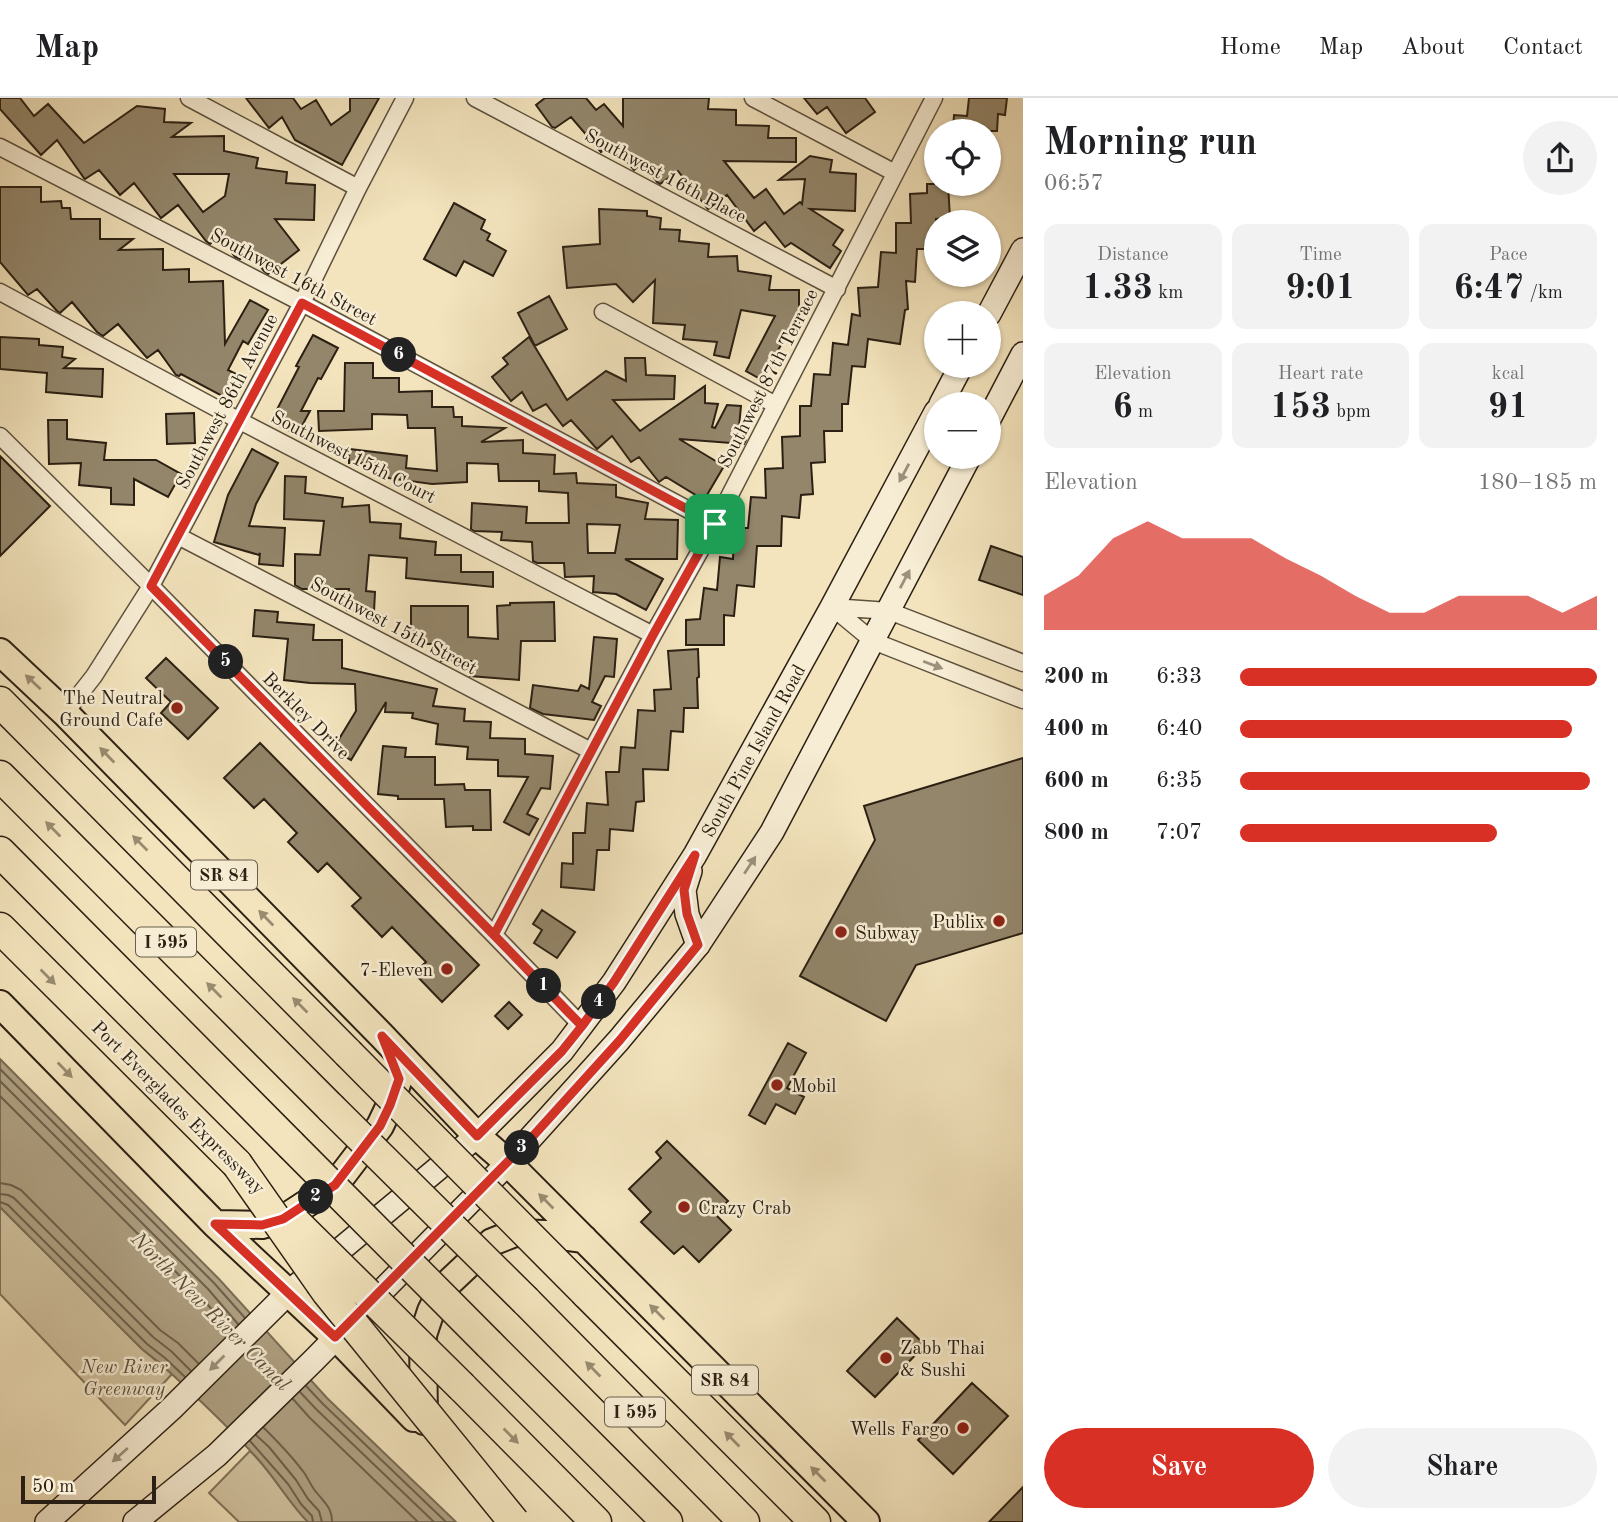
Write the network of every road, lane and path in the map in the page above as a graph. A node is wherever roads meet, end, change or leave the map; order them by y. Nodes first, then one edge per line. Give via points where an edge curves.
1 (189, 98) edge
2 (405, 98) edge
3 (475, 98) edge
4 (753, 98) edge
5 (934, 98) edge
6 (0, 147) edge
7 (895, 173) junction
8 (358, 188) junction
9 (1023, 250) edge
10 (836, 289) junction
11 (0, 292) edge
12 (996, 301) edge
13 (302, 303) junction
14 (603, 312) dead end
15 (1023, 354) edge
16 (1001, 396) edge
17 (776, 405) junction
18 (240, 421) junction
19 (924, 434) edge
20 (0, 436) edge
21 (963, 469) edge
22 (715, 524) junction
23 (178, 536) junction
24 (151, 586) junction
25 (832, 607) junction
26 (889, 611) junction
27 (653, 635) junction
28 (873, 641) junction
29 (0, 652) edge
30 (1023, 663) edge
31 (1023, 700) edge
32 (0, 702) edge
33 (65, 713) junction
34 (591, 751) junction
35 (0, 776) edge
36 (0, 852) edge
37 (695, 855) junction
38 (0, 928) edge
39 (494, 935) junction
40 (698, 945) junction
41 (0, 1004) edge
42 (582, 1026) junction
43 (382, 1036) junction
44 (477, 1136) junction
45 (508, 1163) junction
46 (237, 1164) junction
47 (215, 1224) junction
48 (584, 1239) junction
49 (288, 1293) junction
50 (335, 1337) junction
51 (424, 1429) junction
52 (47, 1522) edge
53 (135, 1522) edge
54 (515, 1522) edge
55 (596, 1522) edge
56 (667, 1522) edge
57 (744, 1522) edge
58 (815, 1522) edge
59 (866, 1522) edge

1 - 8 street
2 - 8 street, Southwest 86th Avenue
3 - 10 street, Southwest 16th Place
4 - 7 street
5 - 7 street, Southwest 87th Terrace
6 - 13 street, Southwest 16th Street
7 - 10 street, Southwest 87th Terrace
8 - 13 street, Southwest 86th Avenue
9 - 12 main road
10 - 17 street, Southwest 87th Terrace
11 - 18 street, Southwest 15th Court
13 - 18 street, Southwest 86th Avenue
13 - 22 street, Southwest 16th Street
14 - 17 street
15 - 16 main road
17 - 22 street, Southwest 87th Terrace
18 - 23 street, Southwest 86th Avenue
18 - 27 street, Southwest 15th Court
19 -> 25 main road, South Pine Island Road
20 - 24 street, Berkley Drive
26 -> 21 main road
22 - 27 street, Southwest 87th Terrace
23 - 24 street, Southwest 86th Avenue
23 - 34 street, Southwest 15th Street
24 - 33 street, Southwest 86th Avenue
24 - 39 street, Berkley Drive
25 - 26 street
25 - 28 street
25 - 37 main road, South Pine Island Road
26 - 28 main road
26 - 30 street
27 - 34 street, Southwest 87th Terrace
28 -> 31 street
40 -> 28 main road via 772,832
33 -> 29 main road, SR 84
58 -> 32 highway, bridge
43 -> 33 main road, SR 84
34 - 39 street, Southwest 87th Terrace
57 -> 35 highway, I 595, bridge
36 - 56 highway, bridge
37 - 40 main road via 684,890
37 - 42 main road, South Pine Island Road
38 -> 46 highway, Port Everglades Expressway
39 - 42 street, Berkley Drive
40 - 45 main road via 620,1040
41 -> 47 main road
42 - 44 main road, South Pine Island Road
43 - 44 main road, SR 84
43 - 47 main road via 399,1079 380,1126 335,1185 283,1219 262,1225
44 - 45 main road, SR 84
44 - 49 main road, South Pine Island Road
48 -> 45 main road, SR 84
45 - 50 main road
46 - 54 highway, bridge via 327,1292
46 -> 55 highway, Port Everglades Expressway, bridge
47 - 49 main road
48 - 51 main road via 514,1233 492,1242 442,1289 423,1335
59 -> 48 main road, SR 84
49 - 50 main road
49 -> 52 main road, South Pine Island Road
50 - 51 main road
50 - 53 main road via 217,1455
51 - 54 main road

